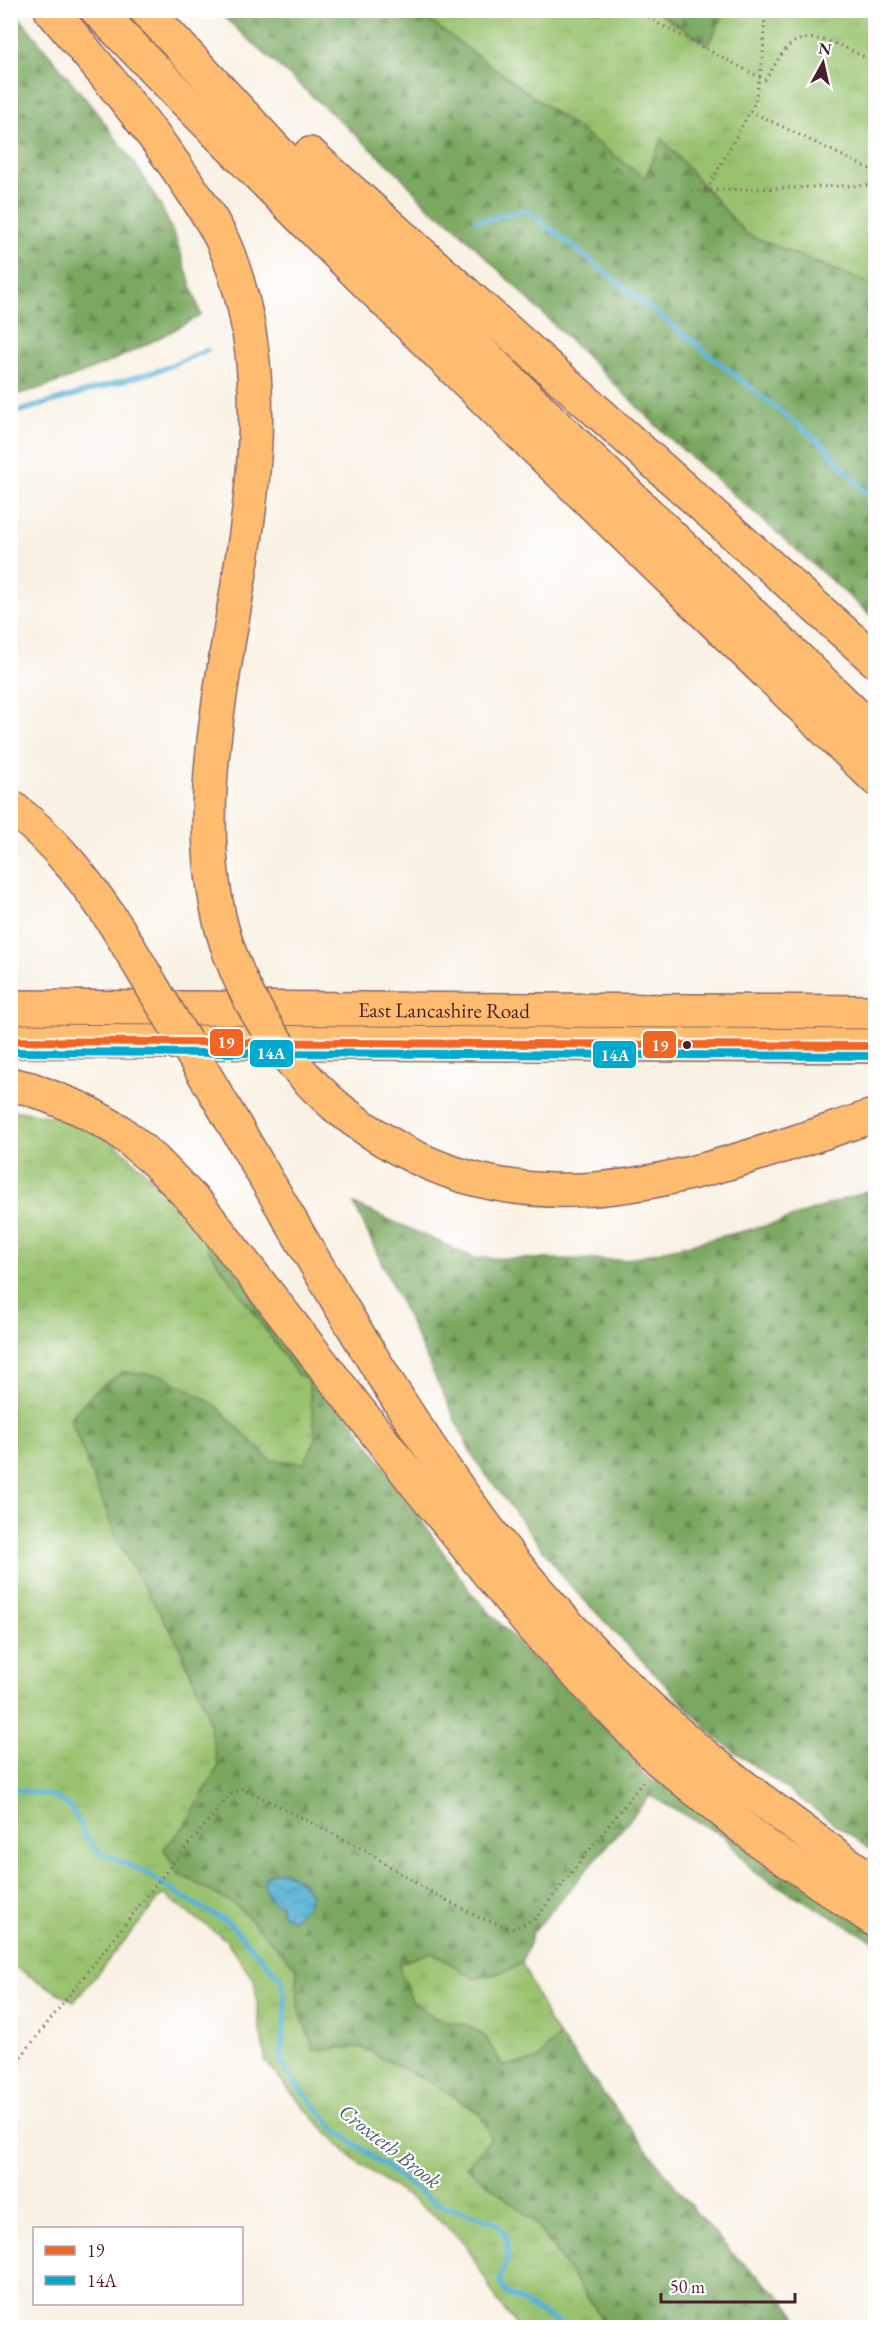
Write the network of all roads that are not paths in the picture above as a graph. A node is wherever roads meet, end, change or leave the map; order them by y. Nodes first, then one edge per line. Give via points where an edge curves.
1 (51, 10) edge
2 (97, 10) edge
3 (149, 14) edge
4 (876, 661) edge
5 (876, 734) edge
6 (876, 779) edge
7 (10, 806) edge
8 (10, 1007) edge
9 (876, 1012) edge
10 (10, 1041) edge
11 (876, 1046) edge
12 (10, 1084) edge
13 (876, 1115) edge
14 (876, 1884) edge
15 (876, 1921) edge

1 - 13 highway, bridge via 131,106 198,199 228,253 244,308 254,354 256,421 248,522 210,763 208,837 213,893 237,973 263,1023 292,1063 338,1108 383,1140 444,1169 496,1184 562,1190 620,1188 685,1176
2 - 6 highway via 399,315
3 - 4 highway
3 - 5 highway via 277,151
7 - 14 highway, bridge via 46,835 94,892 403,1404 512,1560 613,1672 677,1732 728,1776
8 - 9 highway, East Lancashire Road
10 - 11 highway, East Lancashire Road
12 - 15 highway via 46,1095 100,1120 135,1144 175,1180 533,1628 659,1760 762,1843

